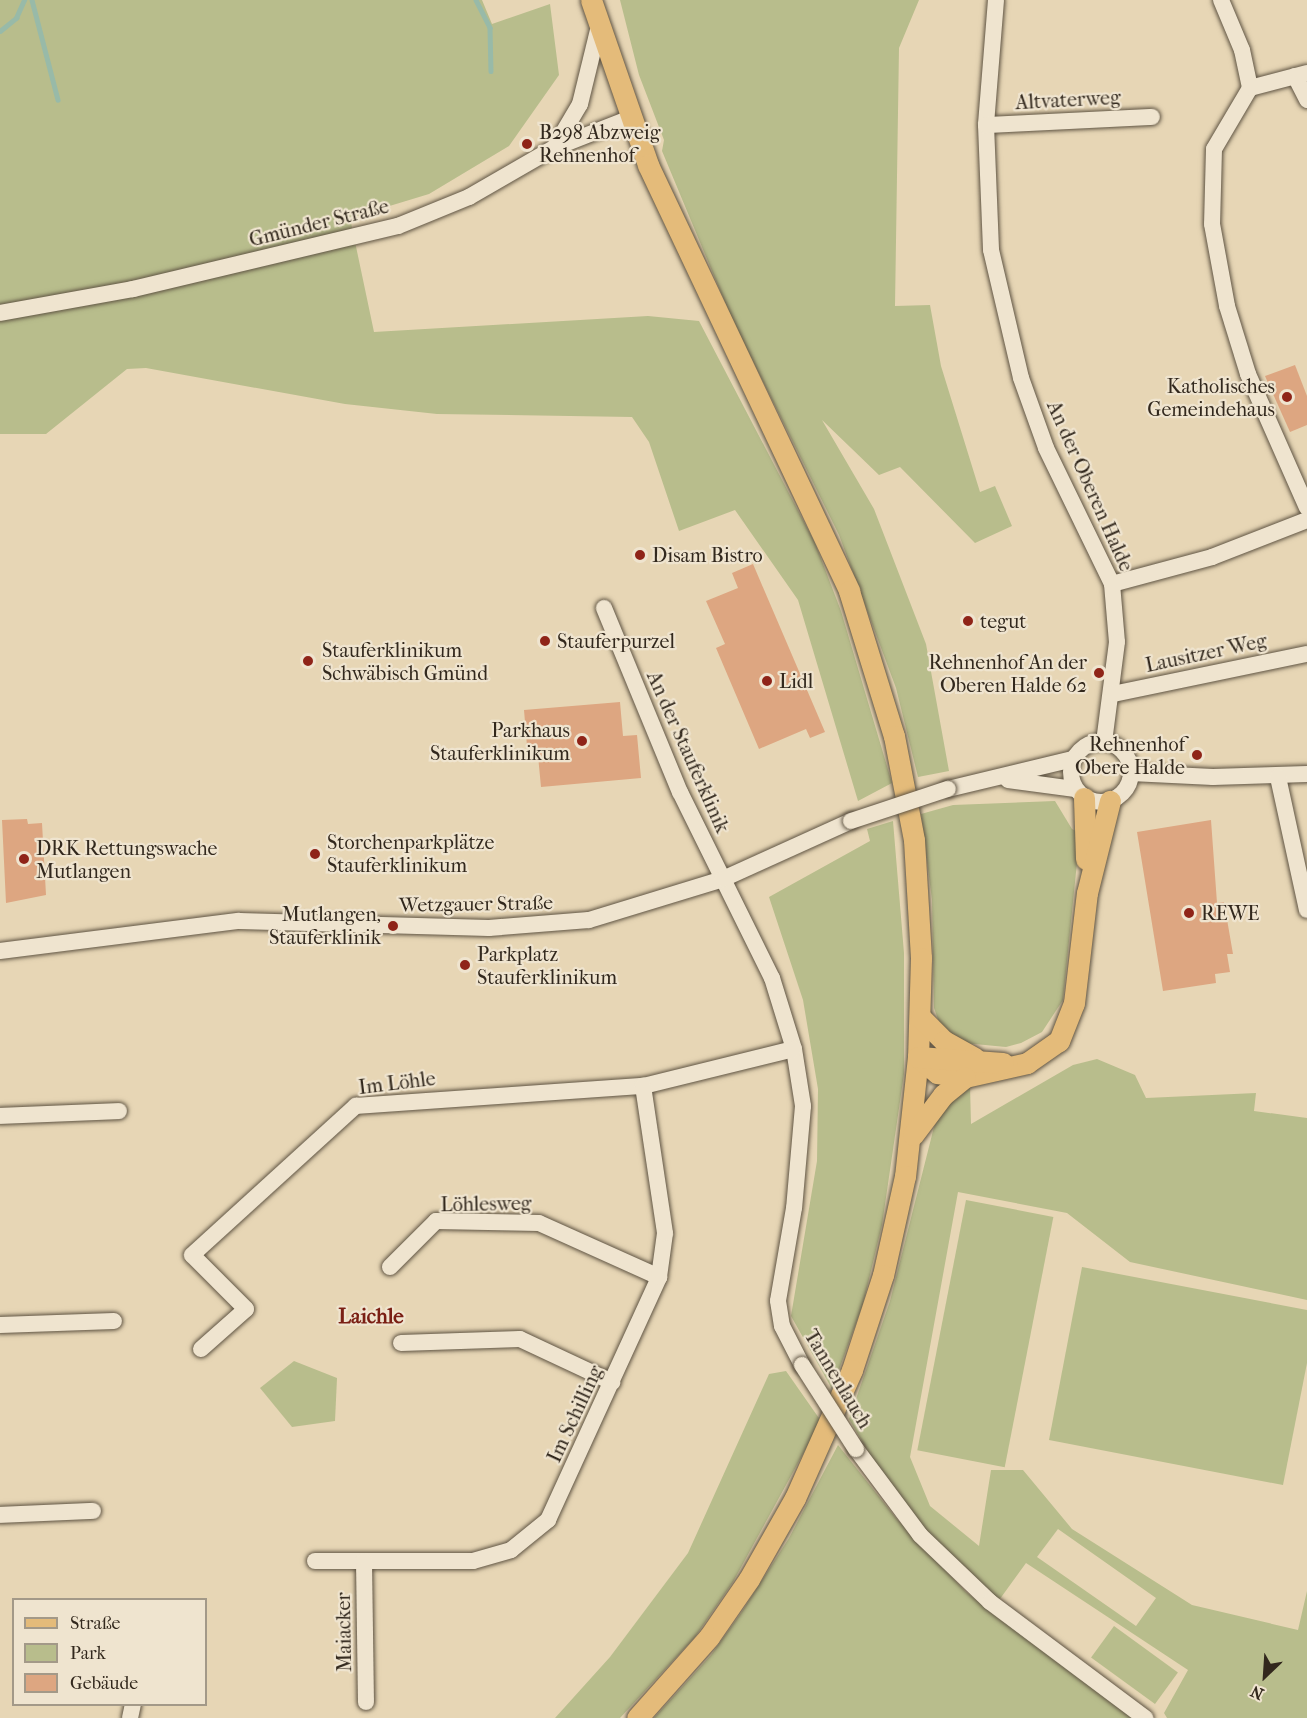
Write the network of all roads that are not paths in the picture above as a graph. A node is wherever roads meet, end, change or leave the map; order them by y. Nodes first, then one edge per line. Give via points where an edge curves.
1 (591, 0) edge
2 (996, 0) edge
3 (1221, 0) edge
4 (598, 30) junction
5 (1301, 74) edge
6 (1250, 88) junction
7 (1307, 99) edge
8 (1152, 117) dead end
9 (628, 119) junction
10 (986, 125) junction
11 (554, 148) junction
12 (0, 313) edge
13 (1307, 508) edge
14 (1307, 520) edge
15 (1112, 584) junction
16 (604, 608) dead end
17 (1307, 654) edge
18 (1113, 694) junction
19 (1104, 742) junction
20 (1073, 759) junction
21 (1131, 773) junction
22 (1307, 774) edge
23 (1278, 777) junction
24 (1001, 779) junction
25 (1080, 793) junction
26 (1110, 801) junction
27 (723, 879) junction
28 (1086, 893) junction
29 (1307, 910) edge
30 (0, 951) edge
31 (921, 1018) junction
32 (794, 1048) junction
33 (918, 1057) junction
34 (989, 1062) junction
35 (1028, 1063) junction
36 (965, 1077) junction
37 (643, 1086) junction
38 (119, 1112) dead end
39 (0, 1116) edge
40 (910, 1140) junction
41 (390, 1267) dead end
42 (659, 1277) junction
43 (114, 1321) dead end
44 (0, 1325) edge
45 (401, 1343) dead end
46 (201, 1349) dead end
47 (612, 1382) junction
48 (93, 1511) dead end
49 (0, 1515) edge
50 (315, 1561) dead end
51 (364, 1561) junction
52 (366, 1702) dead end
53 (637, 1718) edge
54 (1145, 1718) edge

1 - 4 main road
2 - 10 street, An der Oberen Halde
3 - 6 street via 1242,50
4 - 9 main road
4 - 11 street via 580,104
5 - 6 street
5 - 7 street
6 - 13 street via 1214,148 1209,173 1212,224 1227,306 1248,374
8 - 10 street, Altvaterweg
9 - 11 street, Gmünder Straße
9 - 31 main road via 694,271 819,519 874,666 894,736 914,840
10 - 15 street, An der Oberen Halde via 991,249 1018,368 1046,448
11 - 12 street, Gmünder Straße via 469,197 398,226 133,289
14 - 15 street via 1212,557
15 - 18 street, An der Oberen Halde via 1117,642
16 - 27 street, An der Stauferklinik via 680,792
17 - 18 street, Lausitzer Weg
18 - 19 street, An der Oberen Halde
19 - 20 street, Wetzgauer Straße via 1086,745
19 - 21 street via 1126,756
20 - 24 street, Wetzgauer Straße
20 - 25 street
21 - 23 street
21 - 26 street via 1124,792
22 - 23 street
23 - 29 street
24 - 25 street, Wetzgauer Straße
24 - 27 street, Wetzgauer Straße, bridge via 948,789 851,821
25 - 26 street, Wetzgauer Straße
25 - 28 main road
26 - 28 main road
27 - 30 street, Wetzgauer Straße via 651,904 539,927 239,921
27 - 32 street, Tannenlauch via 772,978
28 - 35 main road via 1070,1020 1059,1041
31 - 33 main road
31 - 34 main road via 944,1041
32 - 37 street, Im Löhle
32 - 54 street, Tannenlauch, bridge via 803,1106 794,1208 778,1301 782,1326 802,1365 856,1449 920,1535 990,1602
33 - 34 main road
33 - 36 main road via 938,1074
33 - 40 main road
34 - 35 main road
35 - 36 main road
36 - 40 main road via 930,1109
37 - 42 street, Im Schilling via 665,1233
37 - 46 street, Im Löhle via 356,1106 192,1255 246,1310
38 - 39 street
40 - 53 main road via 873,1310 812,1464 730,1608
41 - 42 street, Löhlesweg via 436,1221 539,1223
42 - 47 street, Im Schilling
43 - 44 street
45 - 47 street via 520,1339
47 - 51 street, Im Schilling via 548,1520 511,1550 473,1561
48 - 49 street
50 - 51 street, Im Schilling
51 - 52 street, Maiacker

